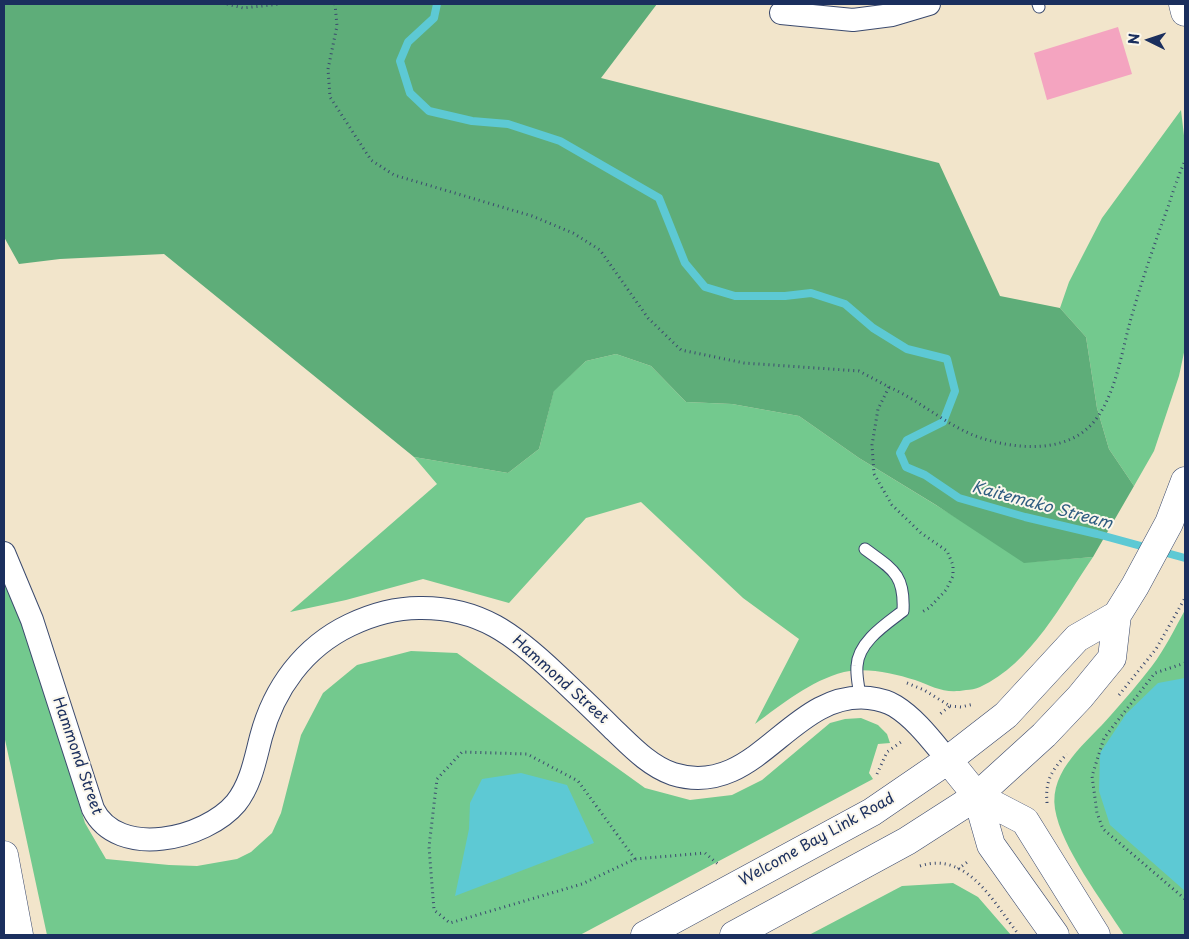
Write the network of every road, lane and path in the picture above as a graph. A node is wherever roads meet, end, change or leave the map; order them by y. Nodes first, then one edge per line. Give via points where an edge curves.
1 (227, 4) edge
2 (280, 4) edge
3 (335, 4) edge
4 (930, 4) edge
5 (1183, 4) edge
6 (1185, 12) edge
7 (781, 14) dead end
8 (1185, 161) edge
9 (889, 387) junction
10 (1185, 481) edge
11 (865, 549) dead end
12 (4, 552) edge
13 (1185, 598) edge
14 (1117, 614) junction
15 (884, 626) junction
16 (1165, 633) dead end
17 (1185, 663) edge
18 (860, 697) junction
19 (978, 701) dead end
20 (950, 706) dead end
21 (892, 749) dead end
22 (948, 760) junction
23 (878, 779) dead end
24 (976, 796) junction
25 (4, 854) edge
26 (635, 859) junction
27 (926, 864) dead end
28 (740, 884) junction
29 (1185, 899) edge
30 (18, 935) edge
31 (645, 935) edge
32 (734, 935) edge
33 (1019, 935) edge
34 (1055, 935) edge
35 (1096, 935) edge

1 - 2 path via 243,8
3 - 9 path via 337,26 328,70 330,97 371,160 394,175 532,216 573,233 600,250 648,318 681,350 744,363 859,371
4 - 7 street via 892,15 853,20
5 - 6 main road
8 - 9 path via 1147,266 1104,408 1091,425 1073,438 1049,446 1013,445 968,433
9 - 15 path via 878,409 872,445 874,474 892,504 921,533 947,551 953,576 946,590 929,608 906,620
10 - 14 main road, Welcome Bay Link Road via 1169,522 1136,586
11 - 15 lane via 895,571 904,595 903,611
12 - 18 street, Hammond Street via 32,620 93,809 110,829 136,838 179,836 198,831 221,817 239,799 247,784 268,715 285,680 330,637 350,625 394,610 454,610 505,630 531,650 645,758 682,776 701,778 729,772 754,758 817,709
13 - 16 path
14 - 22 main road, Welcome Bay Link Road via 1077,638 1006,715
14 - 24 main road, Welcome Bay Link Road via 1112,658 1044,736
15 - 18 lane via 859,655
17 - 29 path via 1155,673 1104,738 1092,776 1097,813 1103,829
18 - 22 street, Hammond Street via 892,704 909,716
19 - 20 path via 972,705
21 - 23 path via 887,752
22 - 24 main road
22 - 28 main road, Welcome Bay Link Road via 872,812
24 - 32 main road, Welcome Bay Link Road via 907,842
24 - 34 main road via 991,845
24 - 35 main road via 1025,821
25 - 30 main road
26 - 26 path via 582,884 450,923 434,910 429,847 437,779 462,752 526,754 578,781
26 - 28 path via 705,853
27 - 33 path via 945,864 980,883
28 - 31 main road, Welcome Bay Link Road

